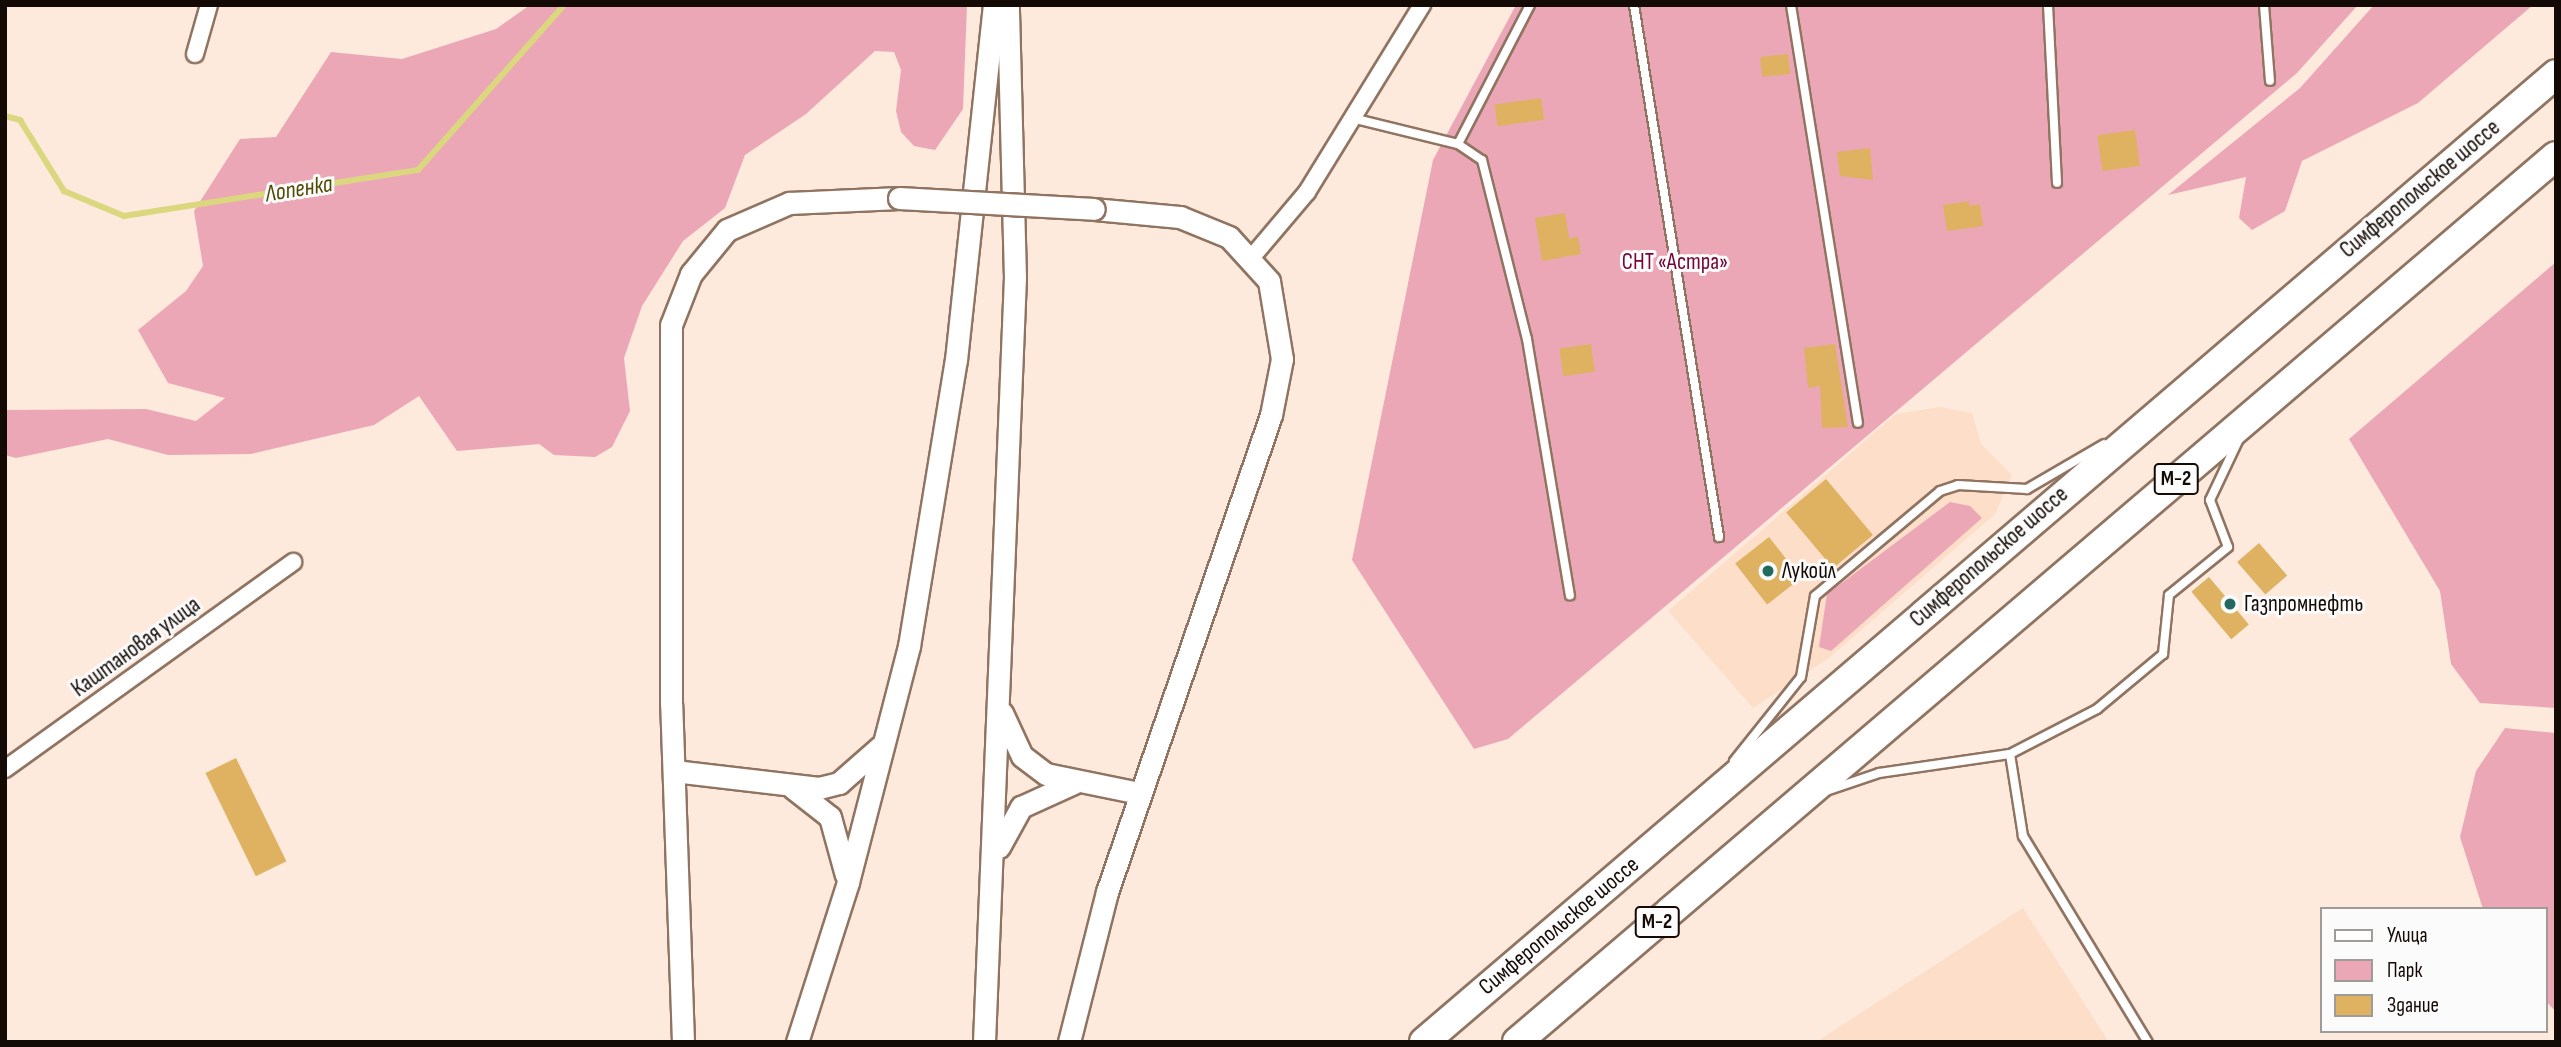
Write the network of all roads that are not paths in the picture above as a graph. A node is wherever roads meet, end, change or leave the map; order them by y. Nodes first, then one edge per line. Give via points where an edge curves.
1 (209, 5) edge
2 (994, 5) edge
3 (1008, 5) edge
4 (1422, 5) edge
5 (1530, 5) edge
6 (1634, 5) edge
7 (1791, 5) edge
8 (2048, 5) edge
9 (2264, 5) edge
10 (195, 54) dead end
11 (2556, 74) edge
12 (2270, 81) dead end
13 (1352, 118) junction
14 (1458, 144) junction
15 (2556, 156) edge
16 (2057, 183) dead end
17 (1252, 257) junction
18 (2153, 416) junction
19 (2249, 417) junction
20 (1858, 423) dead end
21 (1718, 537) dead end
22 (293, 562) dead end
23 (1570, 595) dead end
24 (999, 701) junction
25 (881, 745) junction
26 (2010, 754) junction
27 (5, 769) edge
28 (674, 771) junction
29 (1074, 783) junction
30 (792, 787) junction
31 (1139, 793) junction
32 (1796, 801) junction
33 (1703, 804) junction
34 (992, 869) junction
35 (848, 882) junction
36 (683, 1042) edge
37 (797, 1042) edge
38 (984, 1042) edge
39 (1069, 1042) edge
40 (1424, 1042) edge
41 (1517, 1042) edge
42 (2148, 1042) edge

1 - 10 street
2 - 25 street via 956,360 909,646
3 - 24 street via 1015,278
4 - 13 street
5 - 14 lane
6 - 21 lane
7 - 20 lane
8 - 16 lane
9 - 12 lane
11 - 18 highway, Симферопольское шоссе / М-2
13 - 14 lane
13 - 17 street via 1307,192
14 - 23 lane via 1482,160 1521,313
15 - 19 highway, М-2
17 - 28 street, bridge via 1229,237 1193,221 1094,209 899,198 789,202 753,216 704,252 678,300 667,360
17 - 31 street via 1278,312 1282,359 1271,415
18 - 33 highway, Симферопольское шоссе / М-2
18 - 33 lane via 2027,489 1958,485 1940,491 1815,596 1801,677
19 - 26 lane via 2210,500 2228,547 2169,595 2164,654 2097,709
19 - 32 highway, М-2
22 - 27 street, Каштановая улица
24 - 29 street via 1022,756
24 - 34 street
25 - 30 street via 839,783
25 - 35 street
26 - 32 lane via 1879,773
26 - 42 lane via 2023,836
28 - 30 street
28 - 36 street
29 - 31 street
29 - 34 street via 1021,807
30 - 35 street via 830,817
31 - 39 street
32 - 41 highway, М-2
33 - 40 highway, Симферопольское шоссе / М-2
34 - 38 street
35 - 37 street

